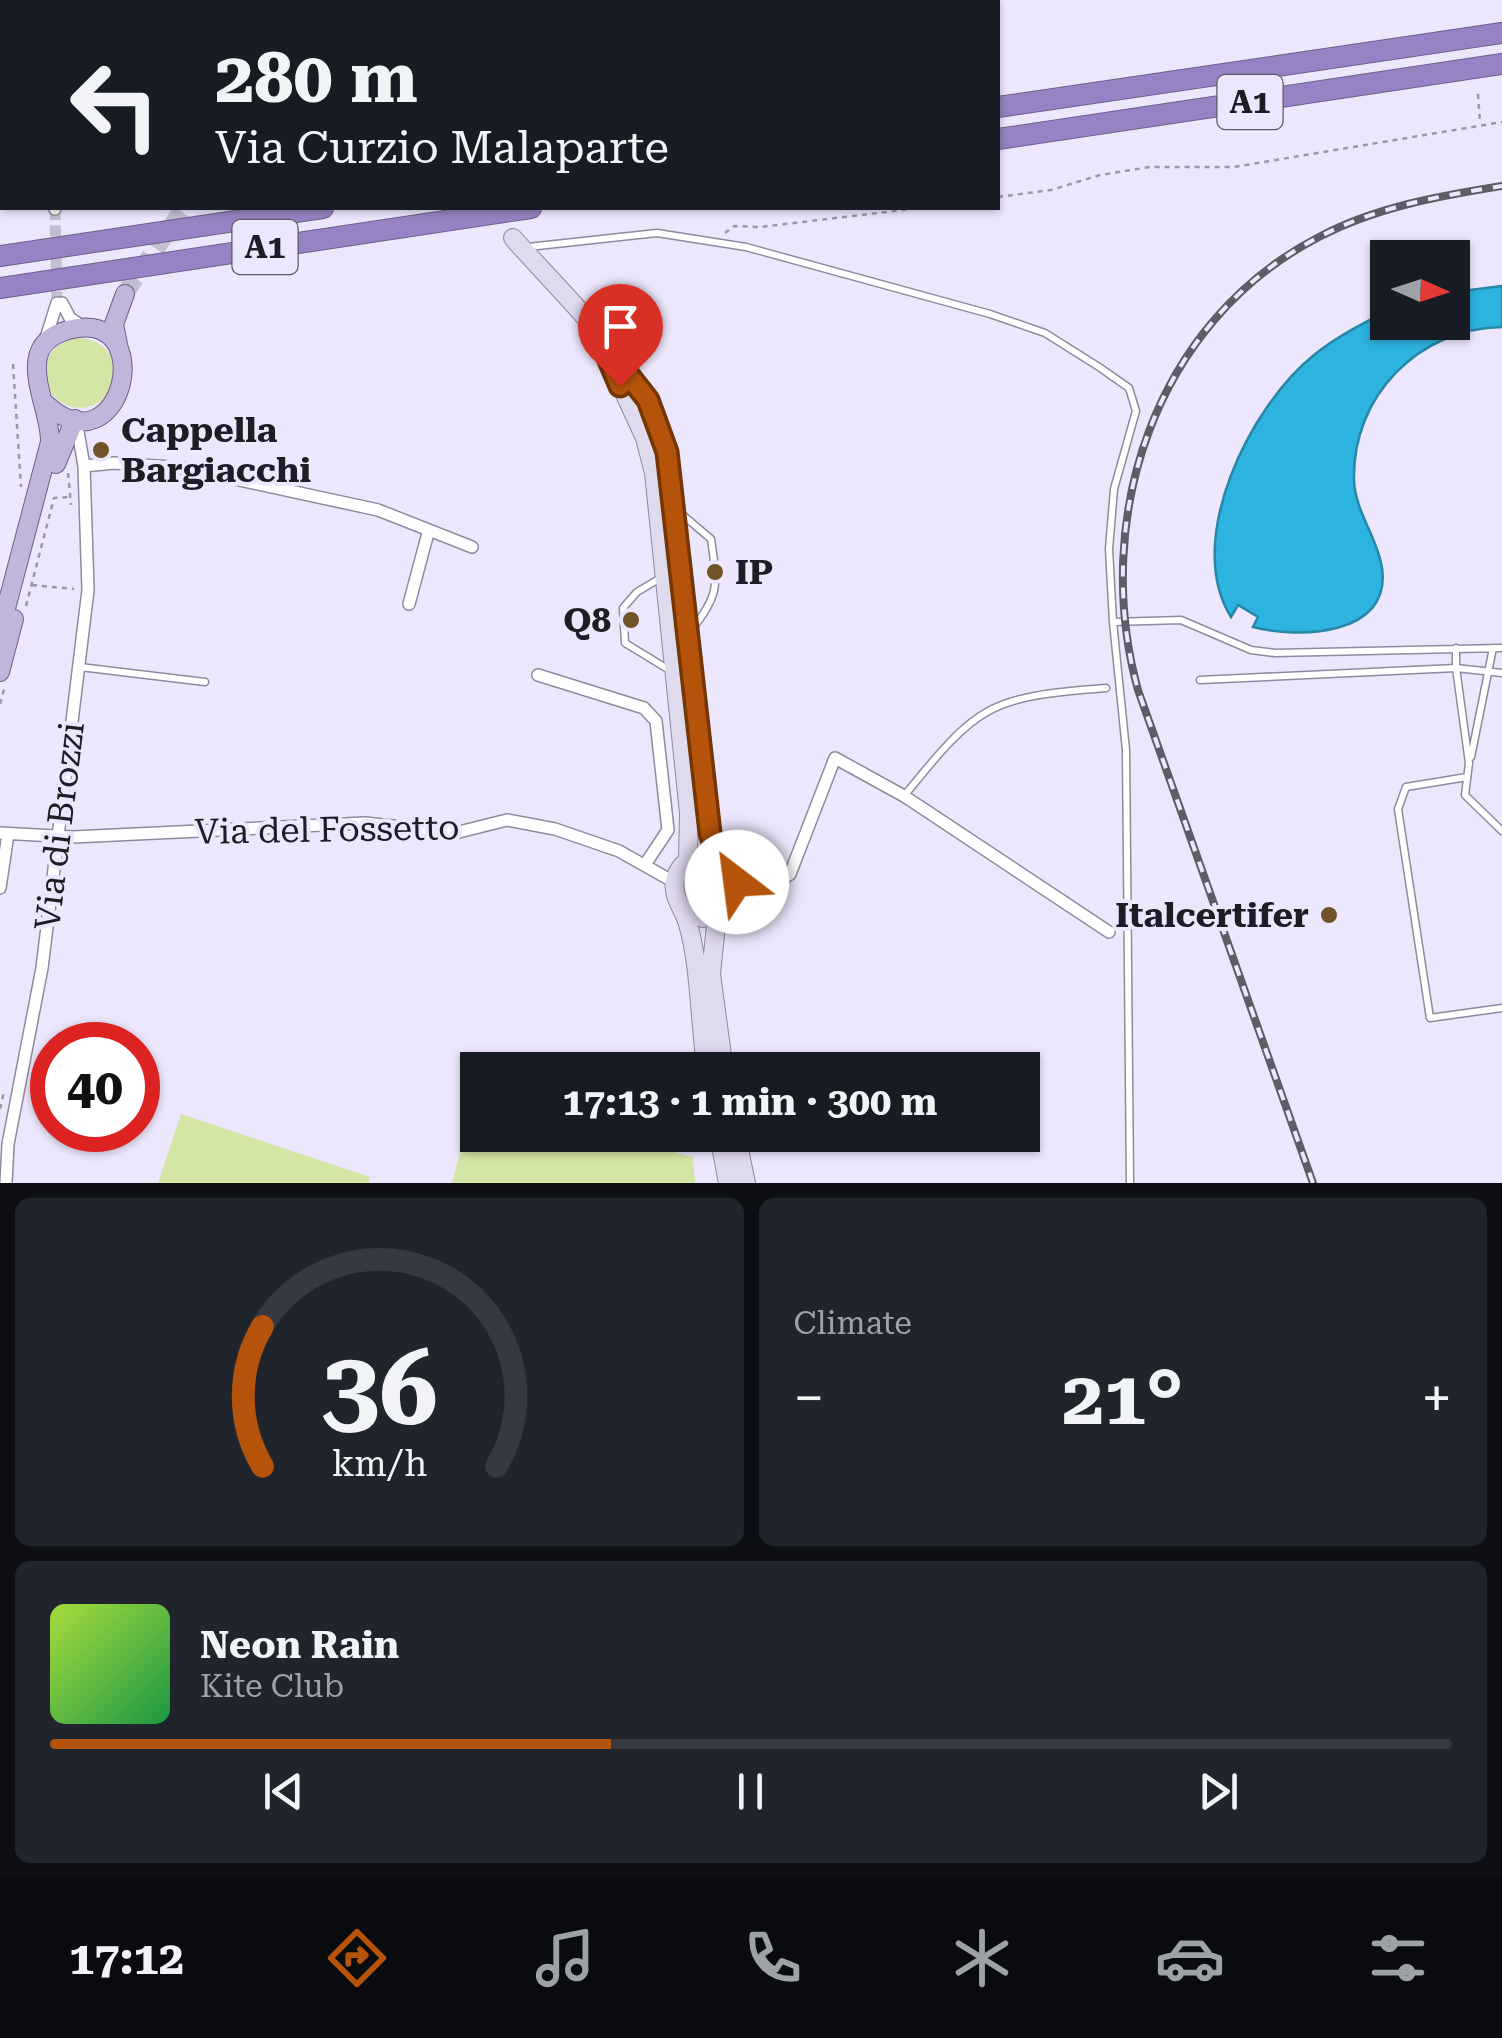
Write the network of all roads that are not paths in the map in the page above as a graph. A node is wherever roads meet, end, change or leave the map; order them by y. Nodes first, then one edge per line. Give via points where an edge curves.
1 (1502, 33) edge
2 (1502, 64) edge
3 (1000, 107) edge
4 (1000, 139) edge
5 (309, 210) edge
6 (518, 210) edge
7 (517, 243) joint
8 (0, 256) edge
9 (0, 288) edge
10 (87, 329) junction
11 (600, 339) junction
12 (41, 350) junction
13 (119, 350) junction
14 (46, 404) junction
15 (85, 418) junction
16 (84, 466) junction
17 (675, 510) junction
18 (428, 533) junction
19 (472, 547) dead end
20 (665, 576) junction
21 (409, 604) dead end
22 (1113, 622) junction
23 (0, 630) edge
24 (688, 634) junction
25 (1456, 648) junction
26 (1498, 648) edge
27 (80, 667) junction
28 (1456, 668) junction
29 (1489, 670) junction
30 (1502, 672) edge
31 (676, 673) junction
32 (4, 674) edge
33 (538, 676) dead end
34 (1200, 680) dead end
35 (206, 682) dead end
36 (1106, 688) dead end
37 (1470, 763) junction
38 (1467, 777) junction
39 (904, 796) junction
40 (1502, 830) edge
41 (4, 834) edge
42 (59, 837) junction
43 (718, 858) junction
44 (688, 860) junction
45 (646, 862) junction
46 (674, 882) junction
47 (0, 888) edge
48 (737, 889) junction
49 (684, 910) junction
50 (717, 916) junction
51 (1108, 932) joint
52 (1129, 945) junction
53 (1502, 1008) edge
54 (704, 1052) edge
55 (722, 1052) edge
56 (4, 1143) edge
57 (722, 1152) edge
58 (740, 1152) edge
59 (6, 1183) edge
60 (728, 1183) edge
61 (746, 1183) edge
62 (1130, 1183) edge

1 - 3 highway, A1
2 - 4 highway, A1
5 - 8 highway, A1
6 - 9 highway, A1
7 - 11 street
7 - 22 lane via 657,233 716,241 1045,333 1128,388 1136,411 1114,490
10 - 12 main road via 60,332
10 - 12 street via 60,303
10 - 13 main road
10 - 13 main road via 125,294 114,324
11 - 17 street via 648,400 667,452
11 - 20 street via 645,438
12 - 14 main road via 35,378
13 - 15 main road via 124,386 113,405
14 - 15 main road
14 - 23 main road via 47,460
15 - 16 street, Via di Brozzi
15 - 16 street, Via di Brozzi
15 - 32 main road via 60,451
16 - 18 street via 184,468 378,510
16 - 27 street, Via di Brozzi via 88,590
17 - 24 street
17 - 24 lane via 711,539 718,588
18 - 19 street
18 - 21 street
20 - 31 street
20 - 31 lane via 623,608 625,643
22 - 25 lane via 1181,620 1275,654
22 - 52 lane via 1126,750
24 - 43 street
25 - 26 lane
25 - 28 lane
26 - 29 lane
27 - 35 lane
27 - 42 street, Via di Brozzi
28 - 29 lane
28 - 34 lane
28 - 37 lane
29 - 30 lane
29 - 37 lane
31 - 44 street
33 - 45 street via 644,708 656,721 668,830
36 - 39 lane via 1044,694 982,712 947,742
37 - 38 lane
38 - 40 lane via 1465,795
38 - 53 lane via 1406,787 1398,804 1401,828 1430,1018
39 - 48 street via 835,758 790,874 770,887
39 - 51 street
41 - 42 street, Via del Fossetto
41 - 47 street
42 - 45 street, Via del Fossetto via 365,823 455,833 508,820
42 - 56 street, Via di Brozzi via 39,984
43 - 44 street
43 - 48 street via 733,870
44 - 46 street
45 - 46 street, Via del Fossetto
46 - 49 street
48 - 50 street
49 - 50 street
49 - 54 street
50 - 55 street via 712,974
51 - 52 lane
52 - 62 lane
56 - 59 street, Via di Brozzi
57 - 60 street
58 - 61 street

